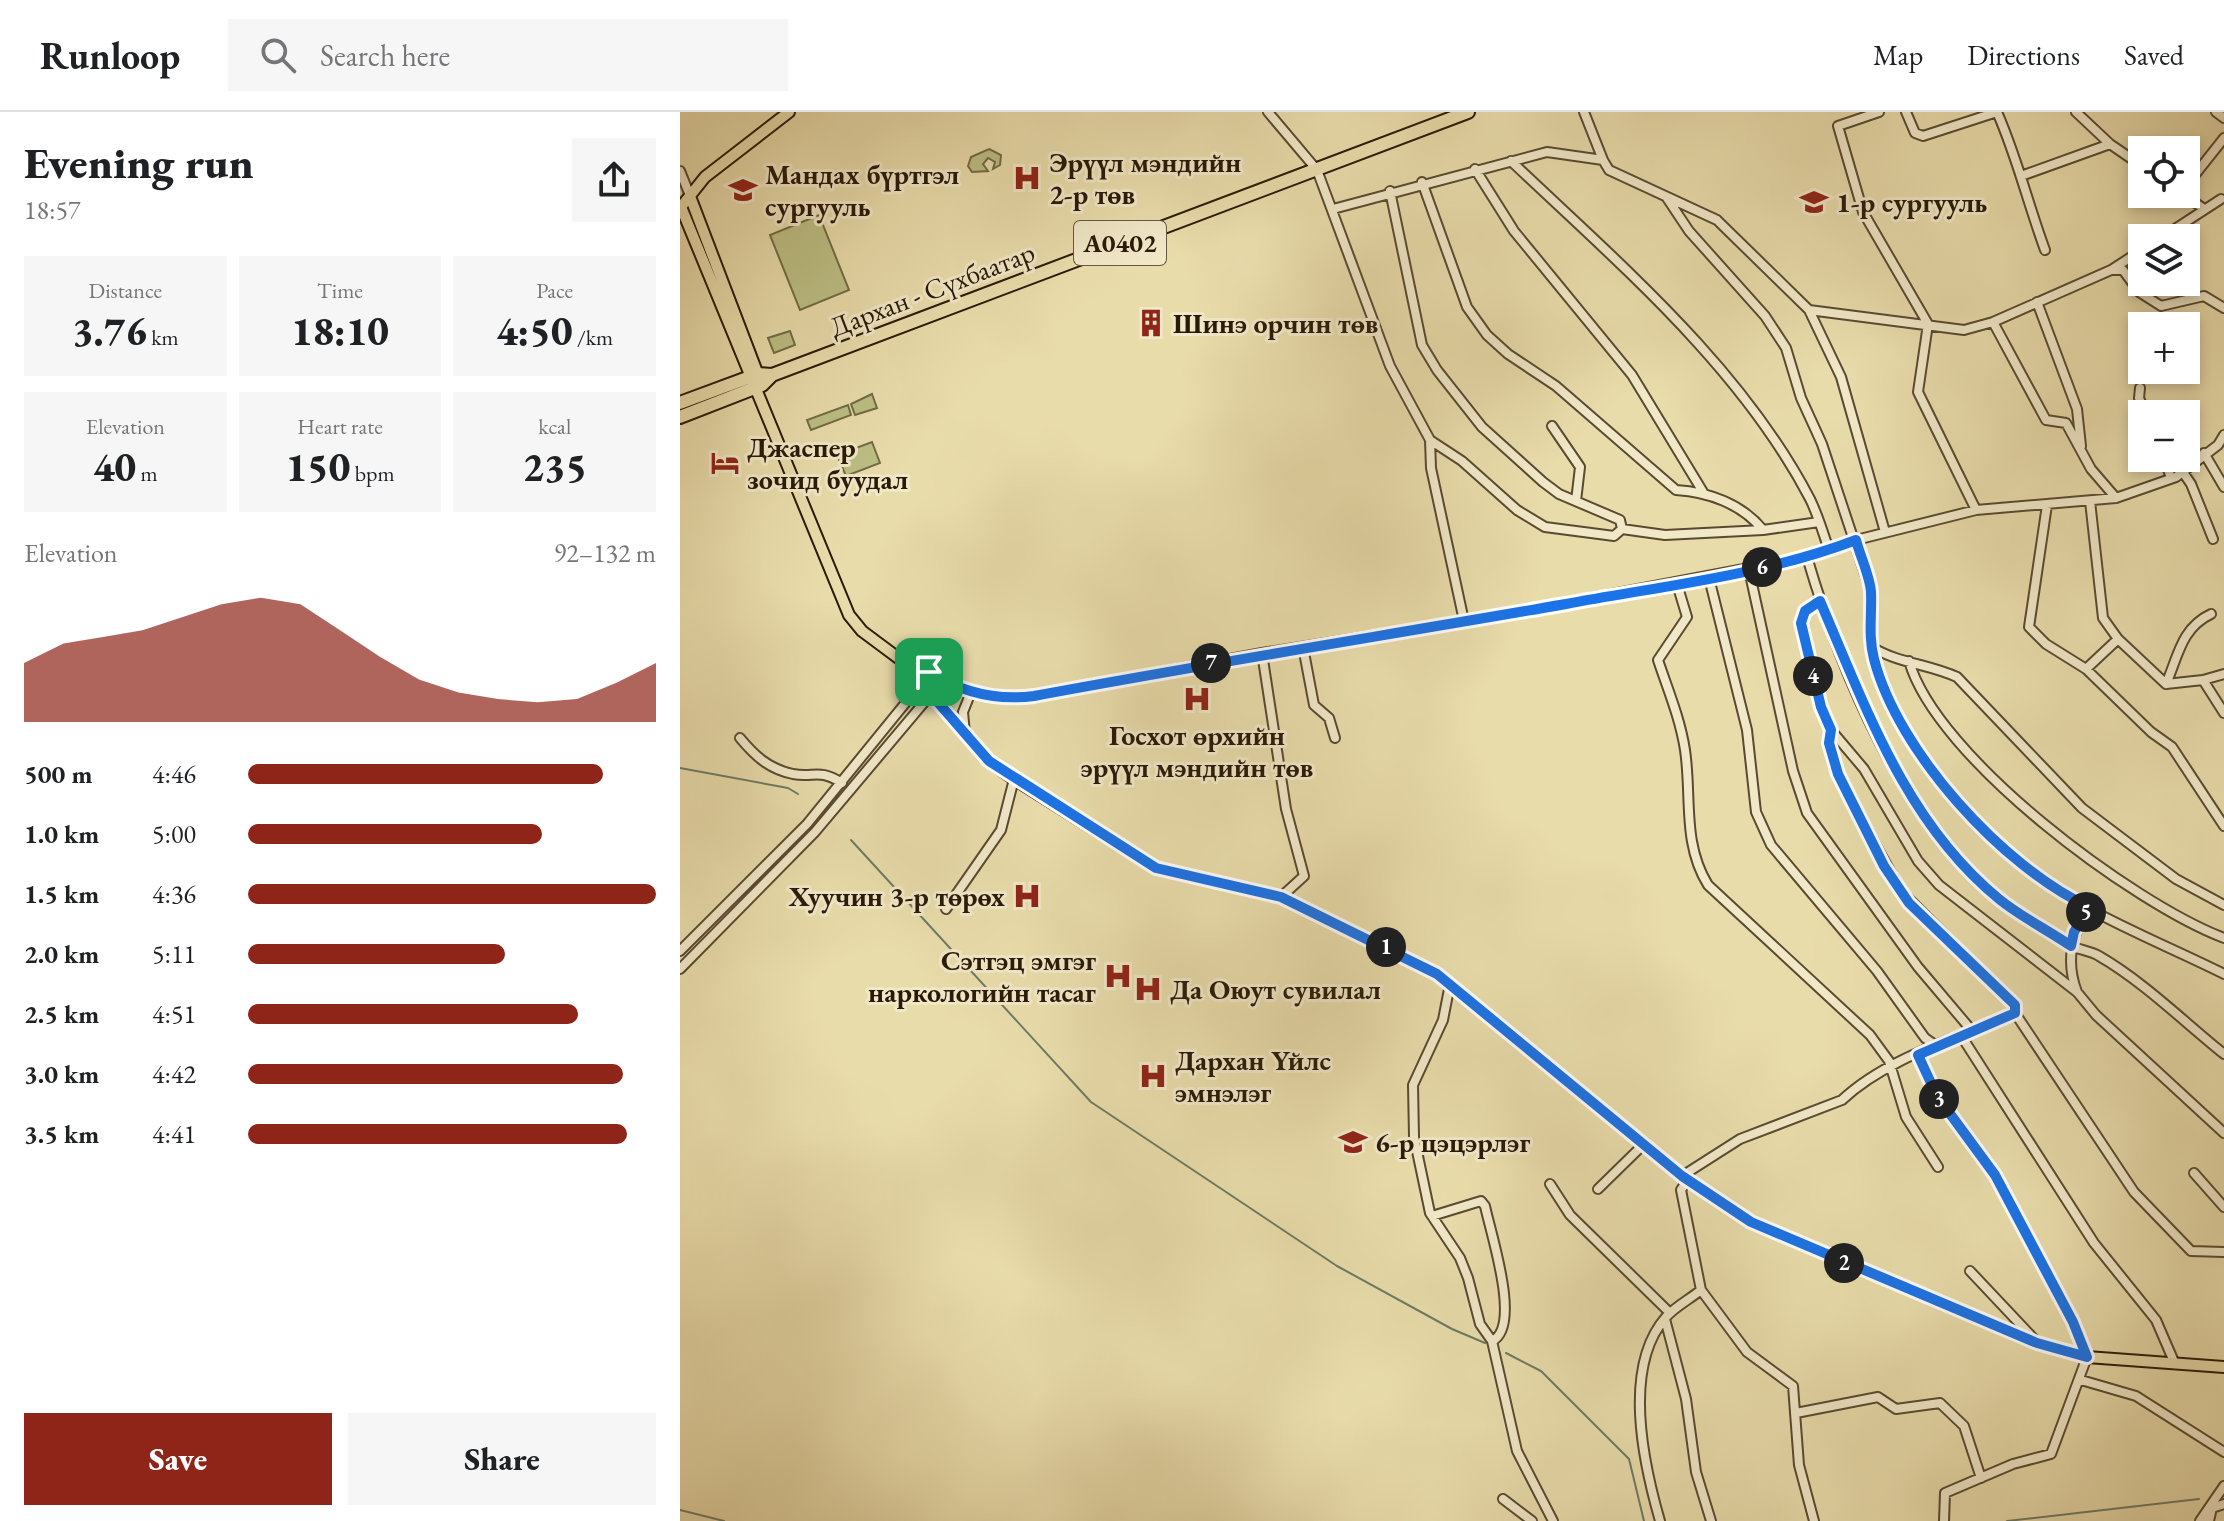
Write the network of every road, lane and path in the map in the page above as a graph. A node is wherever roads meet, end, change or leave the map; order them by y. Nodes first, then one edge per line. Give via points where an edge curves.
1 (789, 112) edge
2 (1268, 112) edge
3 (1468, 112) edge
4 (1584, 112) edge
5 (1879, 112) edge
6 (1906, 112) edge
7 (2076, 112) edge
8 (2216, 112) edge
9 (2224, 118) edge
10 (2224, 138) edge
11 (2110, 144) junction
12 (2128, 156) edge
13 (1603, 160) junction
14 (1511, 161) junction
15 (2200, 168) edge
16 (1475, 169) junction
17 (1317, 170) junction
18 (680, 171) edge
19 (2021, 176) junction
20 (1422, 182) junction
21 (1390, 191) junction
22 (1667, 198) junction
23 (691, 199) junction
24 (2221, 199) dead end
25 (681, 206) edge
26 (2200, 206) edge
27 (1333, 209) junction
28 (2204, 209) junction
29 (2182, 224) edge
30 (2045, 250) dead end
31 (2128, 259) edge
32 (2111, 270) junction
33 (2037, 302) junction
34 (2224, 308) edge
35 (1809, 310) junction
36 (1993, 322) junction
37 (1928, 324) junction
38 (756, 381) junction
39 (2140, 388) dead end
40 (2140, 400) edge
41 (680, 403) edge
42 (680, 417) edge
43 (1552, 426) dead end
44 (2224, 435) edge
45 (1430, 440) junction
46 (2081, 451) junction
47 (2204, 453) junction
48 (2200, 456) edge
49 (2169, 472) edge
50 (2180, 472) edge
51 (2183, 472) edge
52 (2171, 478) junction
53 (2224, 487) edge
54 (1703, 492) junction
55 (2116, 498) junction
56 (1576, 501) junction
57 (2090, 501) junction
58 (2047, 505) junction
59 (1976, 510) junction
60 (1819, 522) junction
61 (1622, 529) junction
62 (1763, 530) junction
63 (1885, 532) junction
64 (2213, 539) dead end
65 (1856, 540) junction
66 (1829, 550) junction
67 (1807, 557) junction
68 (1749, 570) junction
69 (1709, 578) junction
70 (1677, 584) junction
71 (1820, 601) junction
72 (2211, 614) dead end
73 (1464, 621) junction
74 (2118, 639) junction
75 (1303, 647) junction
76 (1872, 647) junction
77 (1262, 653) junction
78 (1909, 661) junction
79 (909, 666) junction
80 (2086, 669) junction
81 (929, 672) junction
82 (2224, 674) edge
83 (943, 680) junction
84 (2203, 680) junction
85 (922, 684) junction
86 (2166, 684) junction
87 (971, 692) junction
88 (933, 693) junction
89 (2224, 713) edge
90 (1831, 730) junction
91 (966, 734) junction
92 (740, 738) dead end
93 (1335, 738) dead end
94 (1014, 779) junction
95 (842, 783) junction
96 (2224, 826) edge
97 (1281, 897) junction
98 (2224, 905) edge
99 (2089, 907) junction
100 (946, 909) dead end
101 (2224, 938) edge
102 (2071, 946) junction
103 (680, 951) edge
104 (680, 969) edge
105 (2224, 974) edge
106 (1450, 984) junction
107 (2077, 992) junction
108 (2015, 1013) junction
109 (1973, 1032) junction
110 (1962, 1037) junction
111 (1935, 1045) junction
112 (2224, 1054) edge
113 (1918, 1055) junction
114 (1892, 1067) junction
115 (2224, 1133) edge
116 (1645, 1143) junction
117 (1938, 1167) dead end
118 (2194, 1173) dead end
119 (1685, 1177) junction
120 (1550, 1184) dead end
121 (1598, 1189) dead end
122 (2224, 1207) edge
123 (1432, 1216) junction
124 (2224, 1252) edge
125 (1970, 1271) dead end
126 (1701, 1290) junction
127 (1667, 1316) junction
128 (1492, 1341) junction
129 (2037, 1343) junction
130 (2087, 1357) junction
131 (2175, 1364) junction
132 (2224, 1367) edge
133 (2081, 1380) junction
134 (1796, 1413) junction
135 (2224, 1452) edge
136 (1981, 1478) junction
137 (2224, 1486) edge
138 (1503, 1499) dead end
139 (2224, 1504) edge
140 (2212, 1508) junction
141 (1532, 1521) edge
142 (1553, 1521) edge
143 (1660, 1521) edge
144 (1711, 1521) edge
145 (1814, 1521) edge
146 (1944, 1521) edge
147 (2200, 1521) edge
148 (2209, 1521) edge

1 - 23 main road via 705,177
2 - 17 street
3 - 17 highway, Дархан - Сүхбаатар / A0402
4 - 13 street
5 - 37 street via 1838,126 1863,212
6 - 19 street via 1915,133 1923,136 1997,112
7 - 11 street
8 - 9 street
10 - 15 street
11 - 12 street
11 - 19 street
13 - 14 street via 1547,152
13 - 22 street via 1609,170
14 - 16 street
14 - 60 street via 1697,343 1758,419 1811,500
16 - 20 street
16 - 54 street via 1514,231 1624,363
17 - 27 street
17 - 38 highway, Дархан - Сүхбаатар / A0402
18 - 23 street
19 - 30 street
20 - 21 street
20 - 54 street via 1467,307 1487,335 1556,386 1676,490
21 - 27 street
21 - 56 street via 1422,345 1482,427 1551,488
22 - 35 street via 1717,220
22 - 65 street via 1786,348
23 - 25 main road
23 - 38 main road
24 - 28 street
25 - 38 main road
26 - 28 street
27 - 45 street via 1390,366
28 - 29 street
31 - 32 street
32 - 33 street
32 - 34 street via 2123,270 2139,292 2161,306 2204,296
33 - 36 street
33 - 46 street via 2077,409
35 - 37 street
35 - 63 street via 1841,377
36 - 37 street via 1964,330
36 - 46 street via 2046,420 2066,423
37 - 59 street via 1918,392
38 - 41 highway
38 - 42 highway
38 - 79 main road via 849,615
39 - 40 street
43 - 56 street via 1580,467
44 - 47 street
45 - 61 street via 1545,527 1614,536
45 - 73 street via 1431,468
46 - 55 street
47 - 48 street
47 - 53 street
49 - 52 street
50 - 52 street
51 - 64 street
52 - 55 street
54 - 62 street via 1751,514
55 - 57 street
56 - 61 street via 1620,520
57 - 58 street
57 - 74 street via 2103,618
58 - 59 street
58 - 80 street via 2029,627
59 - 63 street
60 - 62 street
60 - 66 street
61 - 62 street via 1665,535
63 - 65 street
65 - 66 street
65 - 76 street via 1871,592
66 - 67 street
67 - 68 street
67 - 71 street
68 - 69 street
68 - 109 street via 1807,813 1918,967
69 - 70 street
69 - 111 street via 1747,730 1761,825 1771,845
70 - 73 street
70 - 114 street via 1687,617 1658,660 1681,727 1698,869 1708,885 1870,1035
71 - 90 street via 1805,611 1801,623
71 - 102 street via 1858,695 1909,794 1999,899
72 - 86 street via 2194,622 2186,634
73 - 75 street
74 - 80 street
74 - 86 street
75 - 77 street
75 - 93 street via 1314,705 1329,718
76 - 78 street
76 - 99 street via 1885,688 1912,740 1952,794 2041,879
77 - 87 street via 1034,696
77 - 97 street via 1286,809 1304,876
78 - 98 street via 1957,677 2082,808 2176,879
78 - 101 street via 1915,680 1955,737 2058,839 2135,890
79 - 81 street
79 - 85 main road
80 - 96 street via 2172,747
81 - 83 street
81 - 85 street
82 - 84 street
83 - 87 street
83 - 88 street
84 - 86 street
84 - 89 street
85 - 88 main road
85 - 95 street
87 - 91 street via 963,712
88 - 91 main road
88 - 104 street via 815,832
90 - 107 street via 1864,769 1918,861 1939,885
90 - 108 street via 1829,743 1838,774 1884,866 1909,903 2015,1005
91 - 94 main road
92 - 95 street via 765,764 792,774 817,772
94 - 97 main road via 1156,868
94 - 100 street via 1001,830
95 - 103 street
97 - 106 main road
99 - 102 street
99 - 105 street
102 - 107 street
102 - 112 street via 2117,968
106 - 116 main road
106 - 123 street via 1443,1020 1413,1085 1414,1137
107 - 115 street
108 - 109 street
108 - 124 street via 2134,1192 2191,1251
109 - 110 street
110 - 111 street
110 - 131 street via 2094,1243 2156,1320
111 - 113 street
113 - 114 street
113 - 130 street via 1937,1096 1995,1175
114 - 117 street via 1906,1117
114 - 119 street via 1842,1100 1740,1139
116 - 119 main road
116 - 121 street
118 - 122 street
119 - 126 street via 1681,1190
119 - 129 main road via 1751,1222
120 - 127 street via 1570,1215
123 - 128 street via 1460,1258 1480,1324
123 - 128 street via 1472,1202 1485,1206 1506,1299 1506,1326
125 - 129 street
126 - 127 street
126 - 134 street via 1747,1352 1793,1386
127 - 143 street via 1641,1361 1643,1462
127 - 144 street via 1696,1472
128 - 142 street via 1517,1451
129 - 130 main road
130 - 131 main road
130 - 133 street
131 - 132 main road
133 - 135 street via 2136,1396
133 - 136 street via 2051,1454
134 - 136 street via 1878,1397 1896,1409 1940,1403 1964,1426
134 - 145 street via 1799,1465
136 - 146 street via 1945,1493
137 - 140 street
138 - 141 street
139 - 140 street
140 - 147 street
140 - 148 street

